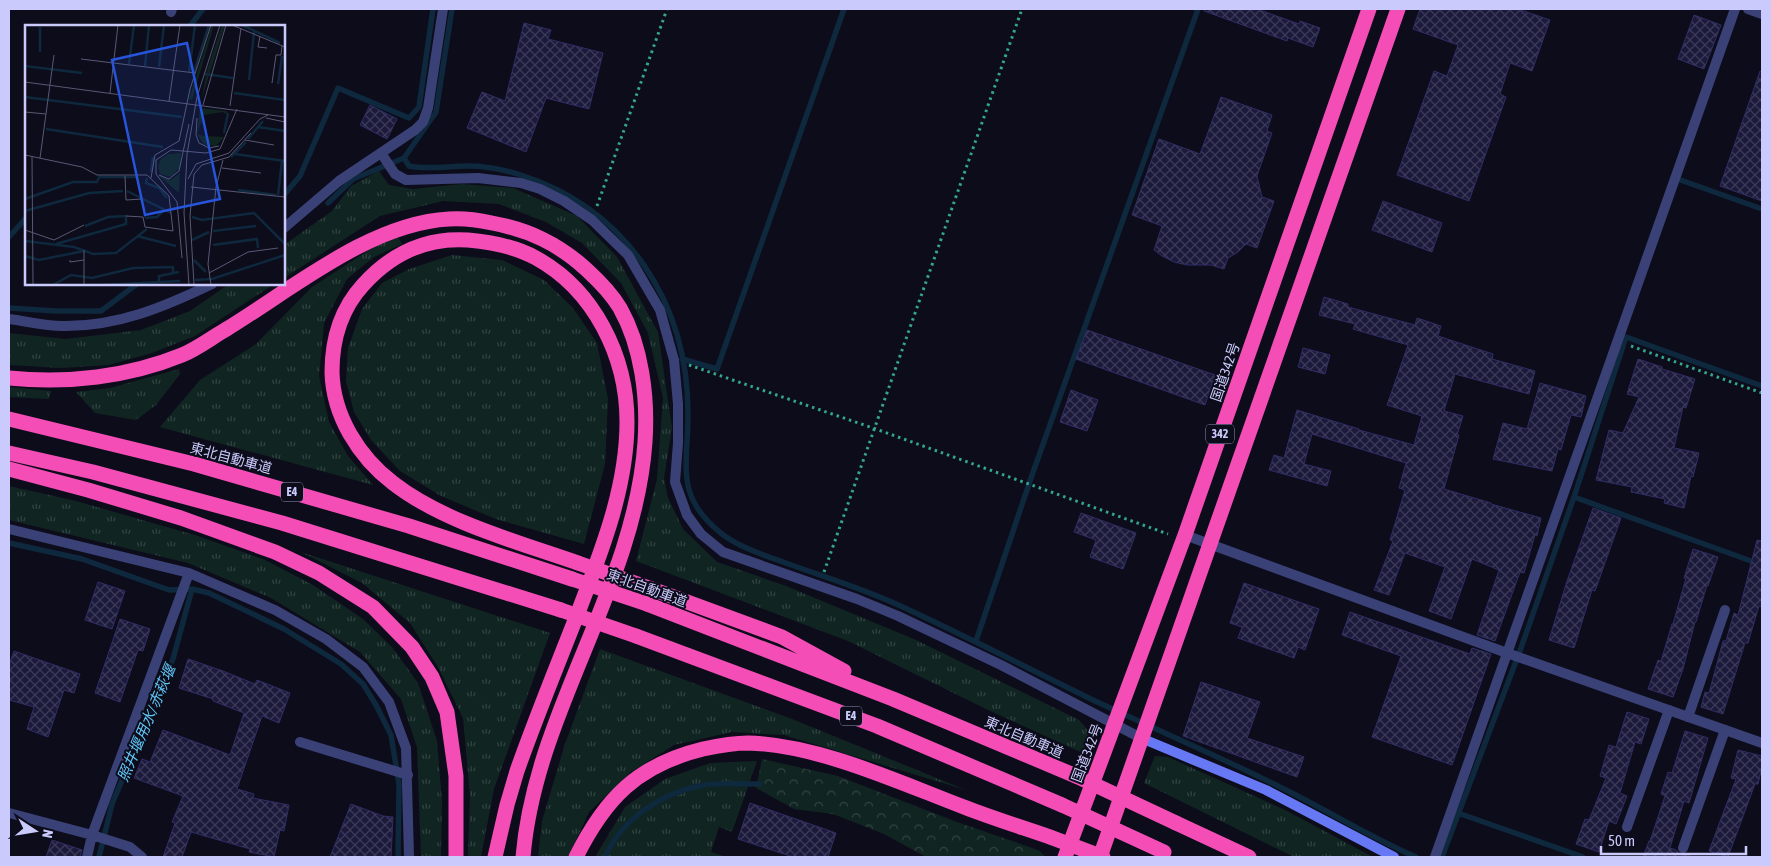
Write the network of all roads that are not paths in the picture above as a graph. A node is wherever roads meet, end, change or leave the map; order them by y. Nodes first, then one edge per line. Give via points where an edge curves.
1 (443, 9) edge
2 (1369, 9) edge
3 (1398, 9) edge
4 (1735, 9) edge
5 (1748, 9) edge
6 (1762, 14) edge
7 (381, 153) junction
8 (285, 227) edge
9 (210, 285) edge
10 (9, 319) edge
11 (9, 378) edge
12 (9, 420) edge
13 (9, 453) edge
14 (9, 469) edge
15 (9, 529) edge
16 (1185, 535) junction
17 (1211, 545) junction
18 (189, 573) junction
19 (1725, 610) dead end
20 (1507, 653) junction
21 (893, 699) junction
22 (1669, 710) junction
23 (1688, 717) junction
24 (1114, 726) junction
25 (1725, 730) junction
26 (1140, 738) junction
27 (300, 742) dead end
28 (1762, 743) edge
29 (408, 776) junction
30 (9, 813) edge
31 (1627, 827) dead end
32 (92, 835) junction
33 (1684, 848) dead end
34 (1169, 855) edge
35 (87, 857) edge
36 (142, 857) edge
37 (409, 857) edge
38 (456, 857) edge
39 (495, 857) edge
40 (523, 857) edge
41 (576, 857) edge
42 (1064, 857) edge
43 (1101, 857) edge
44 (1249, 857) edge
45 (1394, 857) edge
46 (1434, 857) edge

1 - 7 street via 423,122
2 - 16 highway, 国道342号 / 342
3 - 17 highway, 342
4 - 20 street
5 - 6 street
7 - 8 street via 340,181
7 - 24 street via 395,174 406,180 478,178 521,183 540,189 564,200 592,220 628,255 660,310 674,360 678,414 675,482 687,514 701,534 723,552 898,616 1001,664
9 - 10 street via 142,315 95,325 61,326
11 - 40 highway via 59,380 108,376 145,369 186,354 364,243 414,224 449,218 513,226 540,236 571,255 595,277 620,308 636,346 646,406 645,443 640,482 621,558 556,720 528,815
12 - 21 highway, 東北自動車道 / E4, bridge via 194,464 409,526 646,604
13 - 34 highway, E4, bridge via 282,523 561,610 877,726
14 - 38 highway via 180,518 276,552 319,573 373,607 412,647 432,677 447,712 456,776
15 - 18 street
16 - 17 street
16 - 24 highway, 国道342号 / 342
17 - 20 street
17 - 26 highway, 342
18 - 29 street via 275,610 326,639 363,667 389,702 406,748
18 - 32 street
19 - 23 street
20 - 22 street
20 - 46 street
21 - 39 highway, E4, bridge via 782,637 652,589 578,563 464,522 392,483 367,459 352,438 333,386 332,354 339,324 353,296 373,273 397,255 422,245 450,239 507,246 535,257 558,272 580,292 608,335 625,390 624,456 605,542 517,771
21 - 44 highway, 東北自動車道 / E4, bridge via 1076,776
22 - 23 street
22 - 31 street
23 - 25 street
24 - 26 street
24 - 42 highway, 国道342号 / 342
25 - 28 street
25 - 33 street
26 - 43 highway, 342
26 - 45 street via 1266,790
27 - 29 street
29 - 37 street
30 - 32 street
32 - 35 street
32 - 36 street via 130,847
41 - 43 highway, bridge via 609,804 654,766 682,754 747,743 816,754 857,766

